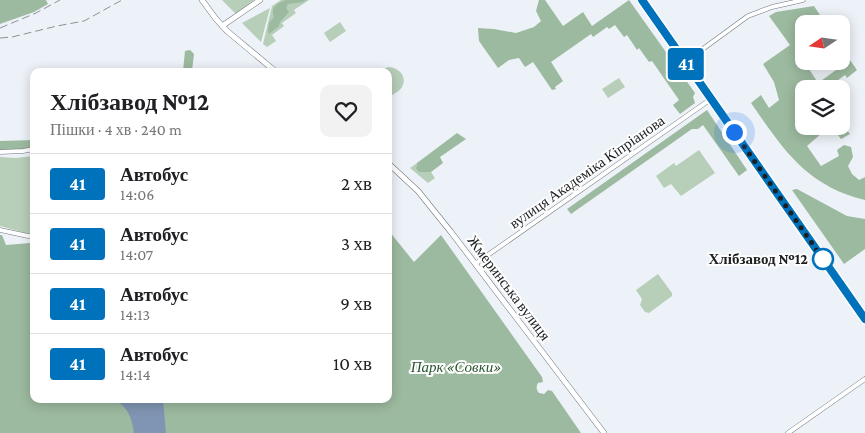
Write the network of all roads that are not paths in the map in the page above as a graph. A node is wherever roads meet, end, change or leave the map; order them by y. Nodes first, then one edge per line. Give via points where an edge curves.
1 (202, 0) edge
2 (260, 0) edge
3 (642, 0) edge
4 (803, 0) edge
5 (222, 26) junction
6 (685, 62) junction
7 (271, 68) edge
8 (711, 99) junction
9 (30, 151) edge
10 (0, 152) edge
11 (392, 167) edge
12 (0, 230) edge
13 (30, 236) edge
14 (475, 264) junction
15 (865, 319) edge
16 (865, 379) edge
17 (604, 433) edge
18 (788, 433) edge

1 - 5 main road
2 - 5 main road
3 - 6 main road
4 - 6 street via 748,16
5 - 7 main road
6 - 8 main road
8 - 14 street, вулиця Академіка Кіпріанова
8 - 15 main road
9 - 10 street
11 - 14 main road, Жмеринська вулиця via 418,191
12 - 13 street
14 - 17 main road, Жмеринська вулиця
16 - 18 street

